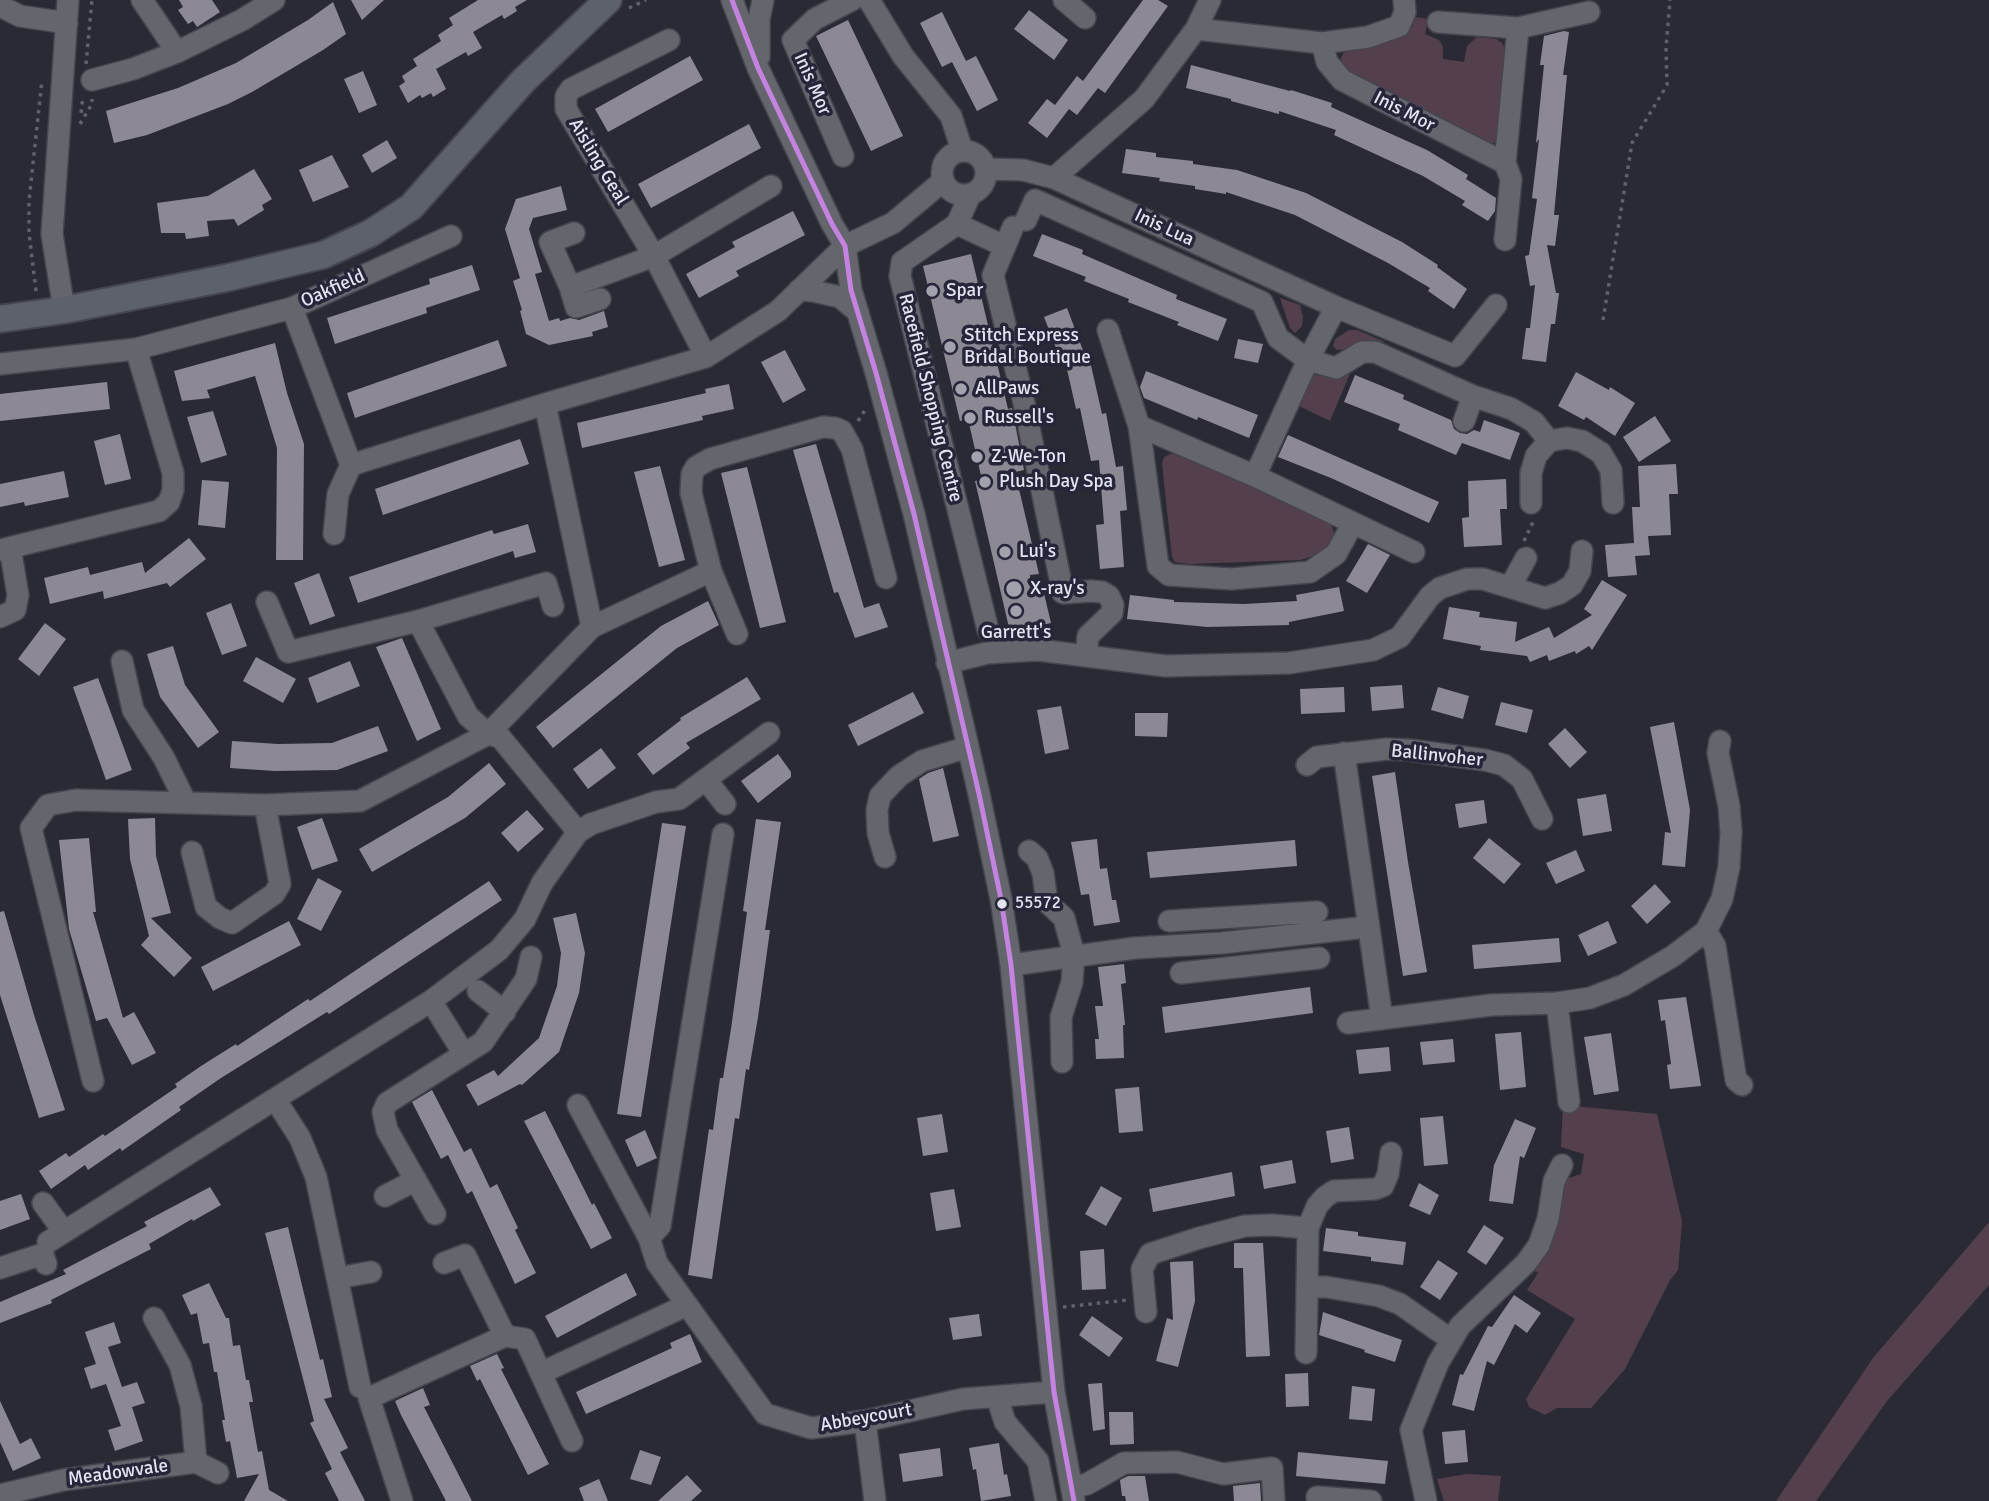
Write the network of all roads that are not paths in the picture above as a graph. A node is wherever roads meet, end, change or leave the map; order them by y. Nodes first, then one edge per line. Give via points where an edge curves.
1 (68, 0) edge
2 (142, 0) edge
3 (274, 0) edge
4 (608, 0) edge
5 (732, 0) edge
6 (763, 0) edge
7 (852, 0) edge
8 (869, 0) edge
9 (1064, 0) edge
10 (1210, 0) edge
11 (1404, 0) edge
12 (0, 6) edge
13 (1588, 12) dead end
14 (1085, 18) dead end
15 (1438, 22) dead end
16 (67, 23) junction
17 (1518, 28) junction
18 (1196, 29) junction
19 (670, 40) dead end
20 (1322, 43) junction
21 (177, 52) junction
22 (758, 68) junction
23 (87, 80) road end
24 (962, 150) junction
25 (843, 156) dead end
26 (1505, 163) junction
27 (987, 170) junction
28 (1054, 178) junction
29 (943, 181) junction
30 (771, 186) dead end
31 (970, 195) junction
32 (957, 224) junction
33 (1014, 231) junction
34 (574, 233) dead end
35 (451, 236) dead end
36 (1505, 240) dead end
37 (845, 246) junction
38 (654, 256) junction
39 (570, 287) junction
40 (799, 290) junction
41 (600, 299) dead end
42 (1496, 305) dead end
43 (1336, 307) junction
44 (292, 308) junction
45 (64, 310) junction
46 (858, 312) junction
47 (0, 318) edge
48 (1108, 330) dead end
49 (136, 349) junction
50 (706, 357) junction
51 (1308, 360) junction
52 (0, 364) edge
53 (1473, 396) junction
54 (545, 404) junction
55 (1464, 421) dead end
56 (1139, 426) junction
57 (1549, 441) junction
58 (352, 465) junction
59 (1255, 476) junction
60 (1531, 503) road end
61 (1613, 503) dead end
62 (1353, 523) junction
63 (334, 534) dead end
64 (5, 549) edge
65 (1582, 551) dead end
66 (1413, 552) dead end
67 (1526, 558) road end
68 (711, 571) junction
69 (886, 578) dead end
70 (1510, 587) junction
71 (267, 602) dead end
72 (553, 606) dead end
73 (0, 617) edge
74 (418, 621) junction
75 (592, 627) junction
76 (988, 629) dead end
77 (737, 634) dead end
78 (1086, 656) junction
79 (122, 661) dead end
80 (947, 663) junction
81 (769, 733) dead end
82 (488, 734) junction
83 (1720, 741) dead end
84 (968, 747) junction
85 (1344, 753) junction
86 (1307, 765) dead end
87 (706, 779) junction
88 (186, 803) junction
89 (725, 804) dead end
90 (265, 806) junction
91 (1542, 819) dead end
92 (578, 832) junction
93 (723, 834) dead end
94 (1029, 851) dead end
95 (192, 852) dead end
96 (885, 857) dead end
97 (1317, 912) dead end
98 (1266, 915) junction
99 (1220, 918) junction
100 (1169, 921) dead end
101 (1367, 928) junction
102 (1706, 931) junction
103 (1267, 939) junction
104 (1222, 943) junction
105 (1073, 955) junction
106 (531, 957) dead end
107 (1319, 958) dead end
108 (1269, 963) junction
109 (1012, 965) junction
110 (1223, 968) junction
111 (1181, 973) dead end
112 (478, 991) dead end
113 (431, 1001) junction
114 (1557, 1003) junction
115 (505, 1012) junction
116 (1382, 1019) junction
117 (1348, 1023) dead end
118 (464, 1054) junction
119 (1062, 1062) dead end
120 (93, 1081) dead end
121 (1742, 1085) dead end
122 (275, 1098) junction
123 (1569, 1102) dead end
124 (578, 1105) dead end
125 (1391, 1153) dead end
126 (1562, 1166) dead end
127 (416, 1180) junction
128 (385, 1196) dead end
129 (43, 1203) dead end
130 (435, 1214) dead end
131 (1308, 1228) junction
132 (649, 1238) junction
133 (444, 1263) dead end
134 (46, 1264) dead end
135 (0, 1268) edge
136 (371, 1272) dead end
137 (337, 1278) junction
138 (1308, 1287) junction
139 (687, 1305) junction
140 (1145, 1305) road end
141 (153, 1318) dead end
142 (505, 1336) junction
143 (1450, 1339) junction
144 (1306, 1353) dead end
145 (541, 1373) junction
146 (360, 1387) dead end
147 (1055, 1392) junction
148 (997, 1397) junction
149 (865, 1421) junction
150 (572, 1441) dead end
151 (196, 1462) junction
152 (218, 1473) dead end
153 (1073, 1494) edge
154 (0, 1495) edge
155 (1317, 1497) dead end
156 (402, 1501) edge
157 (875, 1501) edge
158 (1046, 1501) edge
159 (1274, 1501) edge
160 (1371, 1501) edge
161 (1426, 1501) edge

1 - 16 street
2 - 21 street
3 - 21 street
4 - 45 main road via 523,81 411,207 371,233 323,255
5 - 22 street
6 - 22 street
7 - 25 street, Inis Mor via 815,19 793,40
8 - 24 street via 903,56 951,116
9 - 14 street
10 - 18 street
11 - 20 street via 1399,26 1368,37
12 - 16 street via 20,16
13 - 17 street
15 - 17 street
16 - 45 street via 52,234
17 - 26 street
18 - 20 street
18 - 28 street via 1144,99
19 - 38 street, Aisling Geal via 571,89 566,96 566,110
20 - 26 street, Inis Mor via 1327,62 1342,80
21 - 23 street
22 - 37 street
24 - 27 street via 981,157
24 - 29 street via 945,161
26 - 36 street via 1511,179
27 - 28 street, Inis Lua via 1023,170
27 - 31 street via 981,188
28 - 43 street, Inis Lua
29 - 31 street via 951,191
29 - 37 street via 893,223
30 - 38 street
31 - 32 street
32 - 33 street
32 - 76 street, Racefield Shopping Centre via 902,261 900,276
33 - 51 street, Inis Lua via 1035,200 1262,302 1278,338
33 - 78 street via 993,275 1063,593 1102,592 1113,605 1112,613 1088,636
34 - 39 street via 550,242
35 - 44 street, Oakfield
37 - 40 street
37 - 46 street
38 - 39 street
38 - 50 street
39 - 41 street via 576,307
40 - 46 street via 840,297
40 - 50 street via 778,310
42 - 43 street, Inis Lua via 1455,356
43 - 51 street
44 - 49 street
44 - 58 street, Oakfield
45 - 47 main road
46 - 80 street via 914,514
48 - 56 street
49 - 52 street
49 - 64 street via 173,473 169,502 159,512
50 - 54 street
51 - 53 street, Inis Lua via 1336,368 1362,352 1375,352
51 - 59 street
53 - 55 street
53 - 57 street, Inis Lua via 1513,409 1534,422
54 - 58 street
54 - 75 street
56 - 59 street
56 - 62 street via 1158,566 1169,575 1231,579 1310,572 1336,554
57 - 60 street via 1536,456 1531,473
57 - 61 street via 1574,439 1601,453 1611,470
58 - 63 street via 338,494
59 - 62 street
62 - 66 street
64 - 73 street via 18,595 15,610
65 - 70 street via 1580,571 1560,593 1545,598
67 - 70 street
68 - 69 street via 691,493 696,467 823,427 835,428 852,449
68 - 75 street
68 - 77 street
70 - 78 street via 1467,579 1440,588 1400,637 1373,650 1289,663 1166,667
71 - 74 street via 288,652
72 - 74 street via 546,583
74 - 82 street via 468,716
75 - 82 street
78 - 80 street via 1038,650 987,653
79 - 88 street via 133,710
80 - 84 street
81 - 87 street
82 - 90 street via 360,801
82 - 92 street via 500,737
83 - 102 street via 1718,753 1729,806 1730,867 1722,899
84 - 96 street via 922,761 880,796 878,833
84 - 109 street
85 - 86 street, Ballinvoher via 1317,757
85 - 91 street, Ballinvoher via 1409,750 1504,765 1521,779
85 - 101 street
87 - 89 street
87 - 92 street via 679,799 656,802
88 - 90 street
88 - 120 street via 76,800 48,805 32,828
90 - 95 street via 280,884 274,894 232,923 206,907
92 - 113 street via 542,883 526,919 499,950
93 - 132 street via 660,1226
94 - 105 street via 1043,873 1047,902 1064,918
97 - 98 street
98 - 99 street
98 - 103 street
99 - 100 street
99 - 104 street
101 - 103 street
101 - 116 street
102 - 114 street via 1624,985 1590,998
102 - 121 street via 1715,946 1736,1080
103 - 104 street
103 - 108 street
104 - 105 street
104 - 110 street
105 - 109 street
105 - 119 street via 1072,982 1061,1017
106 - 115 street via 526,979
107 - 108 street
108 - 110 street
109 - 147 street
110 - 111 street
112 - 115 street
113 - 118 street
113 - 122 street
114 - 116 street via 1491,1005
114 - 123 street
115 - 118 street via 483,1042
116 - 117 street
118 - 127 street via 387,1103 383,1112 387,1129
122 - 129 street via 56,1237
122 - 137 street via 316,1177
124 - 132 street, Abbeycourt
125 - 131 street via 1383,1186 1334,1191 1317,1206
126 - 143 street via 1539,1245
127 - 128 street
127 - 130 street
131 - 138 street
131 - 140 street via 1245,1226 1150,1254 1142,1269
132 - 139 street, Abbeycourt via 657,1263
133 - 142 street via 465,1255
134 - 135 street via 43,1254
136 - 137 street
137 - 146 street
138 - 143 street via 1379,1296 1400,1304
138 - 144 street
139 - 145 street
139 - 149 street, Abbeycourt via 765,1414 811,1428
141 - 151 street, Meadowvale via 180,1365 191,1406
142 - 145 street via 525,1339
142 - 156 street via 369,1398
143 - 161 street via 1411,1430
145 - 150 street
147 - 148 street, Abbeycourt
147 - 153 street
148 - 149 street, Abbeycourt via 963,1399
148 - 158 street via 1005,1422 1038,1461
149 - 157 street
151 - 152 street, Meadowvale
151 - 154 street, Meadowvale via 63,1480
153 - 159 street via 1124,1463 1177,1462 1223,1474 1272,1468
155 - 160 street

